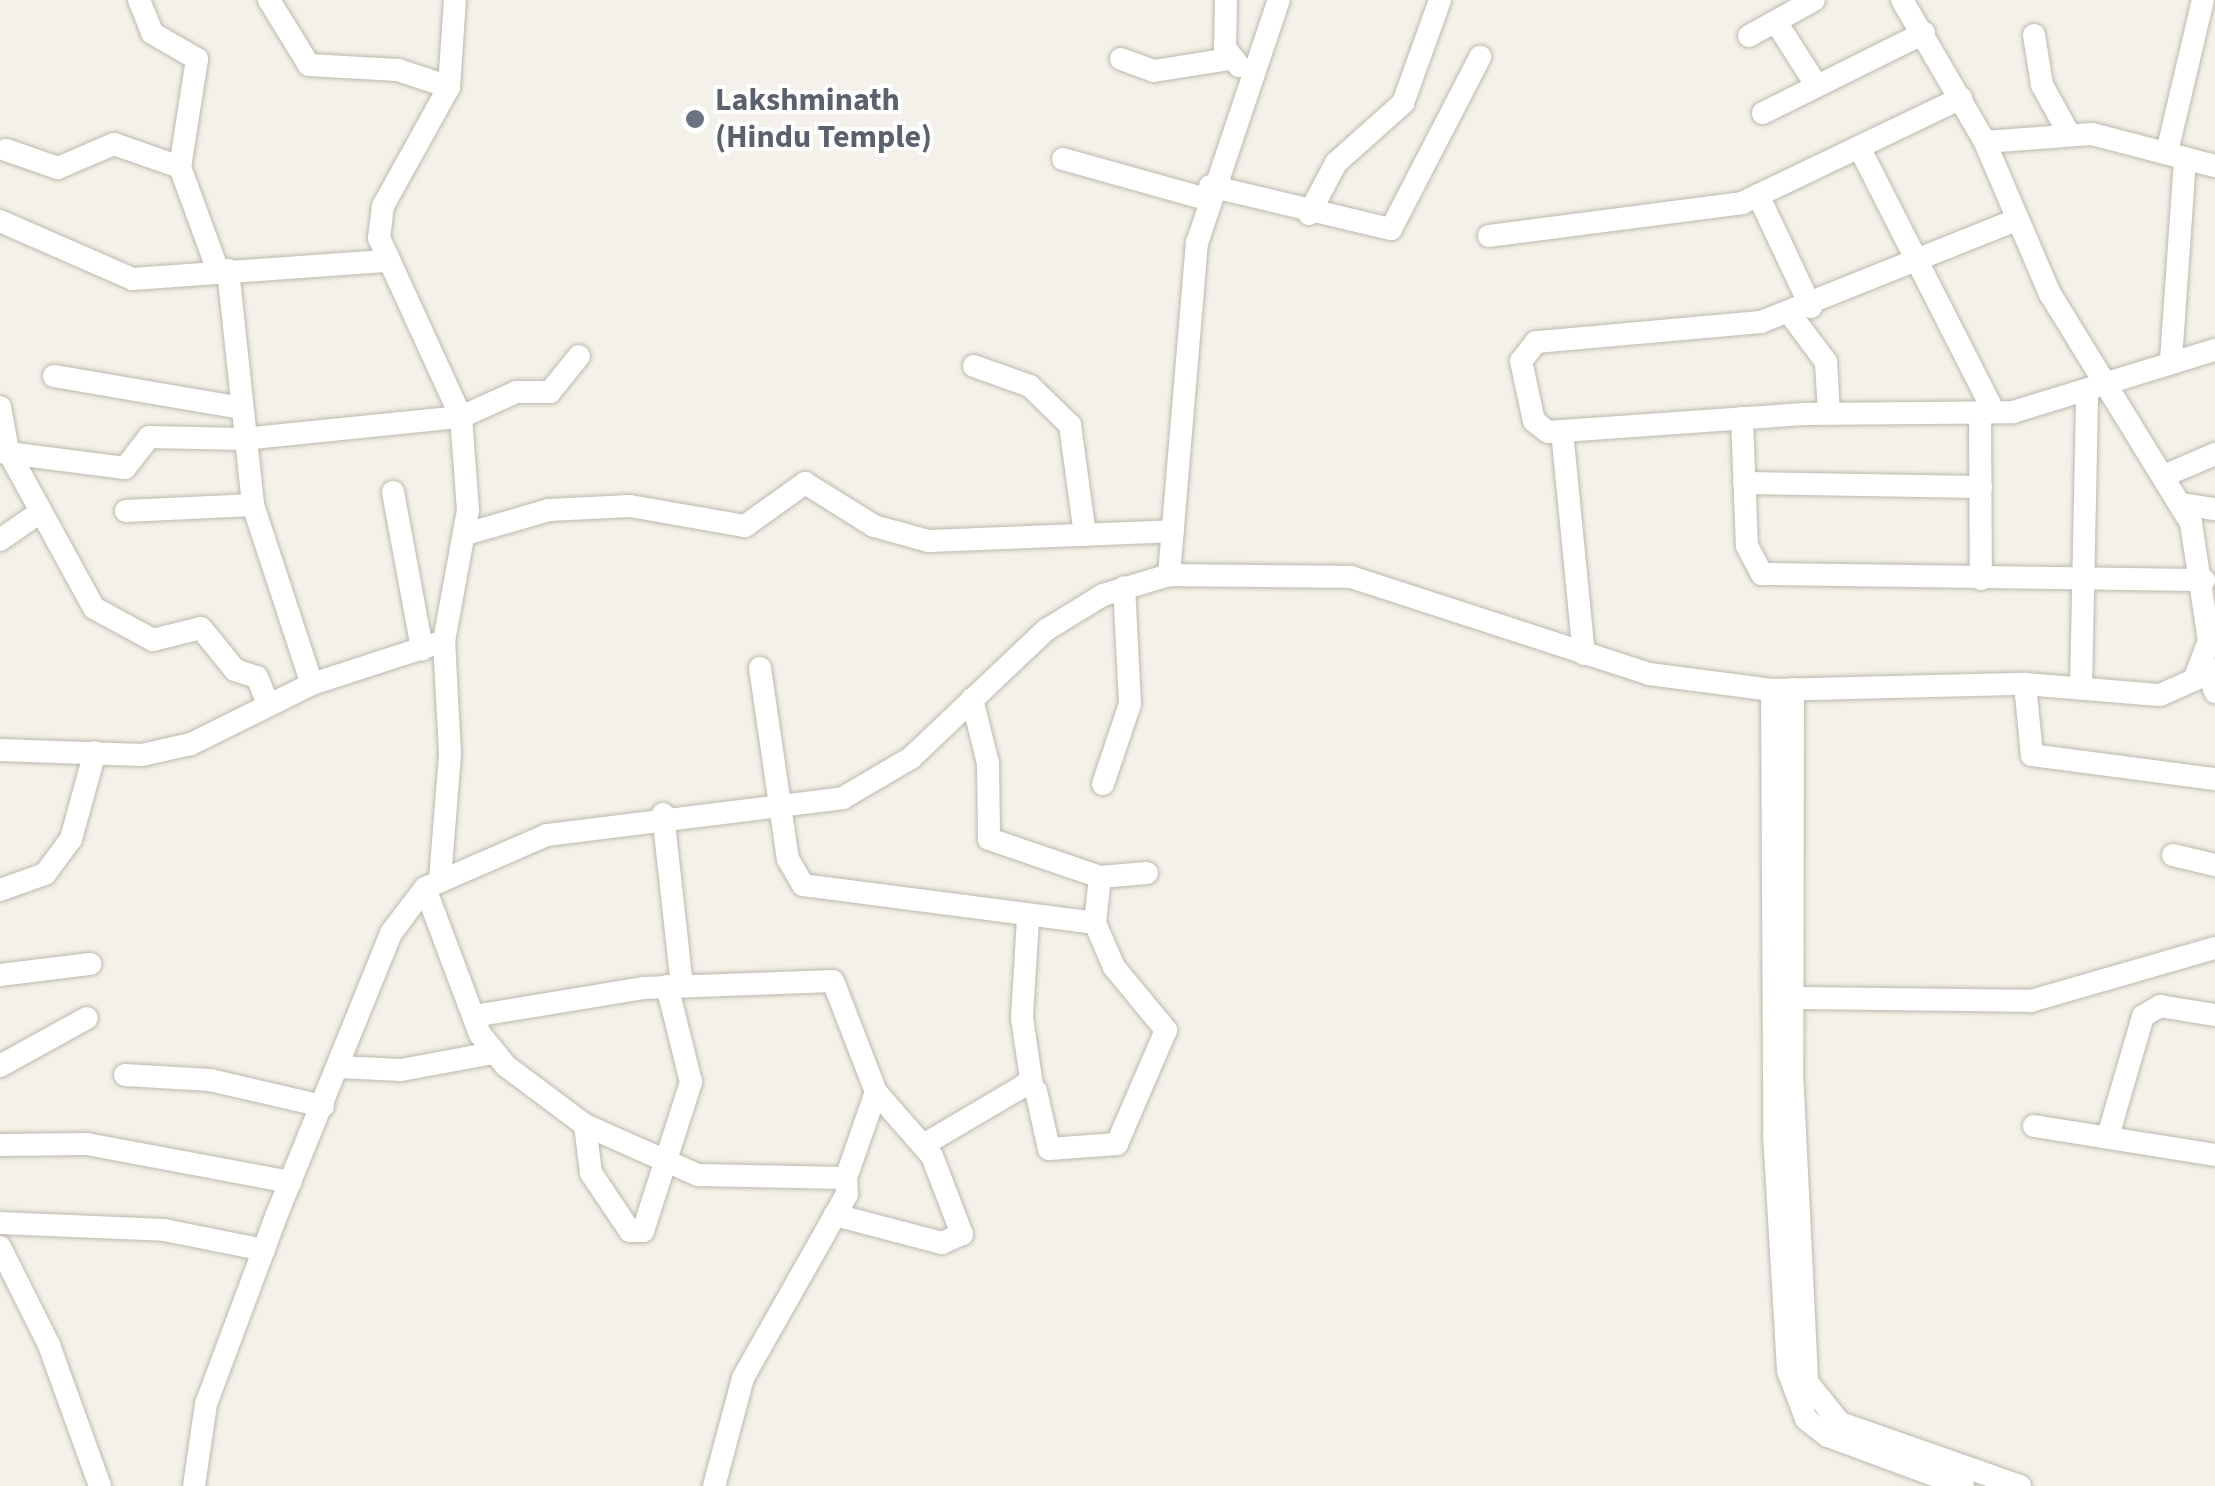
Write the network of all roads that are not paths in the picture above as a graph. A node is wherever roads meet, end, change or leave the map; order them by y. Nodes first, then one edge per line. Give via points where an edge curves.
1 (138, 0) edge
2 (269, 0) edge
3 (454, 0) edge
4 (1226, 0) edge
5 (1279, 0) edge
6 (1440, 0) edge
7 (1814, 0) edge
8 (1902, 0) edge
9 (2203, 0) edge
10 (1776, 22) junction
11 (1924, 33) junction
12 (2034, 35) dead end
13 (1749, 36) dead end
14 (1480, 57) dead end
15 (1230, 58) junction
16 (1122, 59) dead end
17 (1255, 75) junction
18 (1818, 86) junction
19 (449, 87) junction
20 (1961, 98) junction
21 (1762, 113) dead end
22 (2069, 134) junction
23 (1985, 142) junction
24 (1859, 147) junction
25 (6, 150) dead end
26 (2176, 156) junction
27 (1063, 159) dead end
28 (2215, 166) edge
29 (180, 167) junction
30 (1208, 193) junction
31 (1758, 195) junction
32 (1309, 214) junction
33 (2016, 220) junction
34 (0, 222) edge
35 (1489, 236) dead end
36 (384, 261) junction
37 (1919, 265) junction
38 (223, 271) junction
39 (1801, 311) junction
40 (2215, 350) edge
41 (579, 356) dead end
42 (2171, 360) junction
43 (974, 366) dead end
44 (54, 376) dead end
45 (2096, 390) junction
46 (0, 407) edge
47 (241, 408) junction
48 (1987, 412) junction
49 (1829, 413) junction
50 (460, 417) junction
51 (1742, 418) junction
52 (1562, 432) junction
53 (244, 439) junction
54 (4, 451) edge
55 (2215, 454) edge
56 (2166, 475) junction
57 (1744, 483) junction
58 (1980, 488) junction
59 (393, 492) dead end
60 (2182, 504) junction
61 (253, 505) junction
62 (2215, 509) edge
63 (126, 511) dead end
64 (39, 512) junction
65 (1173, 530) junction
66 (466, 534) junction
67 (1085, 536) junction
68 (0, 540) edge
69 (1169, 576) junction
70 (2083, 577) junction
71 (1981, 579) junction
72 (2204, 580) junction
73 (1124, 587) junction
74 (433, 645) junction
75 (1584, 654) junction
76 (760, 668) dead end
77 (2211, 677) edge
78 (312, 684) junction
79 (2025, 684) junction
80 (2081, 688) junction
81 (1782, 690) junction
82 (972, 699) junction
83 (268, 704) junction
84 (0, 750) edge
85 (95, 752) junction
86 (2215, 779) edge
87 (1103, 784) dead end
88 (780, 806) junction
89 (663, 814) junction
90 (2173, 855) dead end
91 (2215, 865) edge
92 (1147, 873) dead end
93 (1100, 877) junction
94 (433, 884) junction
95 (0, 890) edge
96 (1028, 918) junction
97 (1095, 923) junction
98 (2215, 948) edge
99 (90, 964) dead end
100 (0, 975) edge
101 (675, 986) junction
102 (1792, 998) junction
103 (2215, 1015) edge
104 (474, 1016) junction
105 (87, 1018) dead end
106 (493, 1053) junction
107 (0, 1066) edge
108 (338, 1068) junction
109 (125, 1075) dead end
110 (1032, 1085) junction
111 (876, 1092) junction
112 (322, 1106) junction
113 (586, 1125) junction
114 (2034, 1126) dead end
115 (2108, 1136) junction
116 (0, 1144) edge
117 (925, 1144) junction
118 (2215, 1155) edge
119 (672, 1165) junction
120 (846, 1178) junction
121 (290, 1182) junction
122 (835, 1215) junction
123 (0, 1223) edge
124 (264, 1250) junction
125 (4, 1262) edge
126 (100, 1486) edge
127 (194, 1486) edge
128 (714, 1486) edge
129 (1963, 1486) edge
130 (2020, 1486) edge

1 - 29 street via 152,33 198,59
2 - 19 street via 309,65 398,70
3 - 19 street
4 - 15 street
5 - 17 street
6 - 32 street via 1402,103 1336,162
7 - 10 street
8 - 11 street
9 - 26 street
10 - 13 street
10 - 18 street
11 - 18 street
11 - 20 street
12 - 22 street via 2042,85
14 - 32 street via 1391,228
15 - 16 street via 1167,71
15 - 17 street
17 - 30 street
18 - 21 street
19 - 36 street via 383,206
20 - 23 street
20 - 24 street
22 - 23 street
22 - 26 street
23 - 33 street
24 - 31 street
24 - 37 street
25 - 29 street via 58,168 114,144
26 - 28 street
26 - 42 street
27 - 30 street
29 - 38 street
30 - 32 street
30 - 65 street
31 - 35 street via 1702,212
31 - 39 street
33 - 37 street
33 - 45 street
34 - 38 street via 110,274
36 - 38 street
36 - 50 street
37 - 39 street
37 - 48 street
38 - 47 street
39 - 49 street via 1826,362
39 - 52 street via 1536,342 1522,361 1534,421
40 - 42 street
41 - 50 street via 550,392 516,392
42 - 45 street
43 - 67 street via 1030,386 1070,425
44 - 47 street
45 - 48 street
45 - 56 street
45 - 70 street
46 - 54 street
47 - 53 street
48 - 49 street
48 - 58 street
49 - 51 street
50 - 53 street
50 - 66 street
51 - 52 street
51 - 57 street
52 - 75 street
53 - 54 street via 149,436 125,468
53 - 61 street
54 - 64 street
55 - 56 street
56 - 60 street
57 - 58 street
57 - 71 street via 1747,546 1762,574
58 - 71 street
59 - 74 street
60 - 62 street
60 - 72 street
61 - 63 street
61 - 78 street
64 - 68 street
64 - 83 street via 94,608 153,640 201,628 234,670 257,677
65 - 67 street
65 - 69 street
66 - 67 street via 549,510 630,506 745,526 805,483 874,526 929,542
66 - 74 street
69 - 73 street
69 - 75 street via 1381,582
70 - 71 street
70 - 72 street
70 - 80 street
72 - 77 street
73 - 82 street via 1060,619
73 - 87 street via 1130,704
74 - 78 street
74 - 94 street via 450,754
75 - 81 street via 1692,683
76 - 88 street
77 - 80 street via 2177,692
78 - 83 street
79 - 80 street
79 - 81 street
79 - 86 street via 2032,755
81 - 102 street
81 - 129 street via 1774,1134 1788,1371 1806,1418 1828,1436
82 - 88 street via 873,784
82 - 93 street via 988,764 989,839
83 - 85 street via 191,744
84 - 85 street
85 - 95 street via 70,839 45,874
88 - 89 street
88 - 96 street via 788,859 803,886
89 - 94 street via 547,835
89 - 101 street
90 - 91 street
92 - 93 street
93 - 97 street
94 - 104 street
94 - 108 street via 391,933
96 - 97 street
96 - 110 street via 1022,1018
97 - 110 street via 1114,967 1160,1014 1166,1047 1129,1131 1096,1152 1049,1149
98 - 102 street via 2031,1001
99 - 100 street
101 - 104 street
101 - 111 street via 833,981
101 - 119 street via 692,1065
102 - 130 street via 1798,1326 1816,1404 1840,1423
103 - 115 street via 2160,1006 2143,1016
104 - 106 street
105 - 107 street
106 - 108 street via 401,1070
106 - 113 street
108 - 112 street
109 - 112 street via 210,1080
110 - 117 street
111 - 117 street
111 - 120 street
112 - 121 street
113 - 119 street
113 - 119 street via 592,1173 630,1231 644,1231
114 - 115 street
115 - 118 street
116 - 121 street via 87,1144
117 - 122 street via 954,1201 957,1241
119 - 120 street via 718,1178
120 - 122 street
121 - 124 street
122 - 128 street via 743,1378
123 - 124 street via 164,1230
124 - 127 street via 206,1404
125 - 126 street

